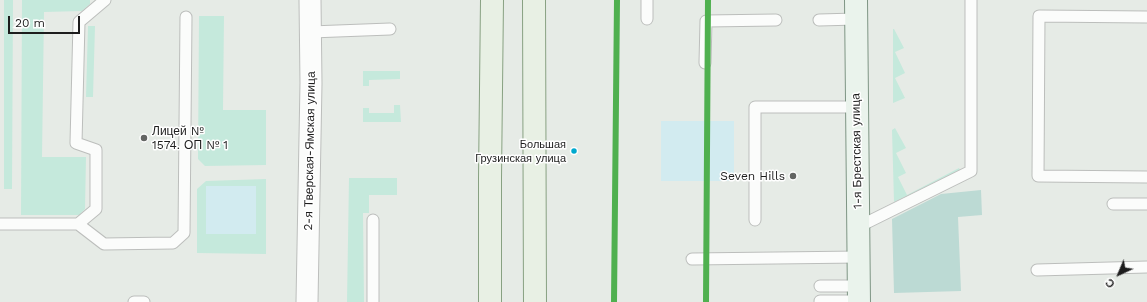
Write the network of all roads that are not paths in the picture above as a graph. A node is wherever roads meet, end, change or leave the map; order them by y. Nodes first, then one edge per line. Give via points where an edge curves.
1 (105, 0) edge
2 (310, 0) edge
3 (492, 0) edge
4 (534, 0) edge
5 (647, 0) edge
6 (971, 0) edge
7 (856, 10) edge
8 (186, 17) dead end
9 (1147, 17) edge
10 (647, 19) dead end
11 (776, 20) dead end
12 (819, 20) dead end
13 (390, 29) dead end
14 (311, 32) junction
15 (705, 63) dead end
16 (857, 107) junction
17 (1147, 177) edge
18 (1113, 204) dead end
19 (1147, 204) edge
20 (373, 220) dead end
21 (755, 220) dead end
22 (0, 224) edge
23 (78, 224) junction
24 (858, 227) junction
25 (859, 257) junction
26 (692, 259) dead end
27 (1147, 267) edge
28 (1038, 270) dead end
29 (820, 286) dead end
30 (859, 296) edge
31 (134, 302) edge
32 (144, 302) edge
33 (307, 302) edge
34 (373, 302) edge
35 (490, 302) edge
36 (535, 302) edge
37 (820, 302) edge

1 - 23 lane via 79,22 76,143 96,150 96,209
2 - 14 street, 2-я Тверская-Ямская улица
3 - 35 main road
4 - 36 main road
5 - 10 lane
6 - 24 lane via 971,171
7 - 12 lane
7 - 16 main road, 1-я Брестская улица
8 - 23 lane via 184,233 172,243 104,244
9 - 17 lane via 1039,16 1038,176
11 - 15 lane via 706,21
13 - 14 lane
14 - 33 street, 2-я Тверская-Ямская улица
16 - 21 lane via 755,107
16 - 24 main road, 1-я Брестская улица
18 - 19 lane
20 - 34 lane
22 - 23 lane
24 - 25 main road, 1-я Брестская улица
25 - 26 lane
25 - 30 main road, 1-я Брестская улица
27 - 28 lane
29 - 30 lane
30 - 37 lane
31 - 32 lane

